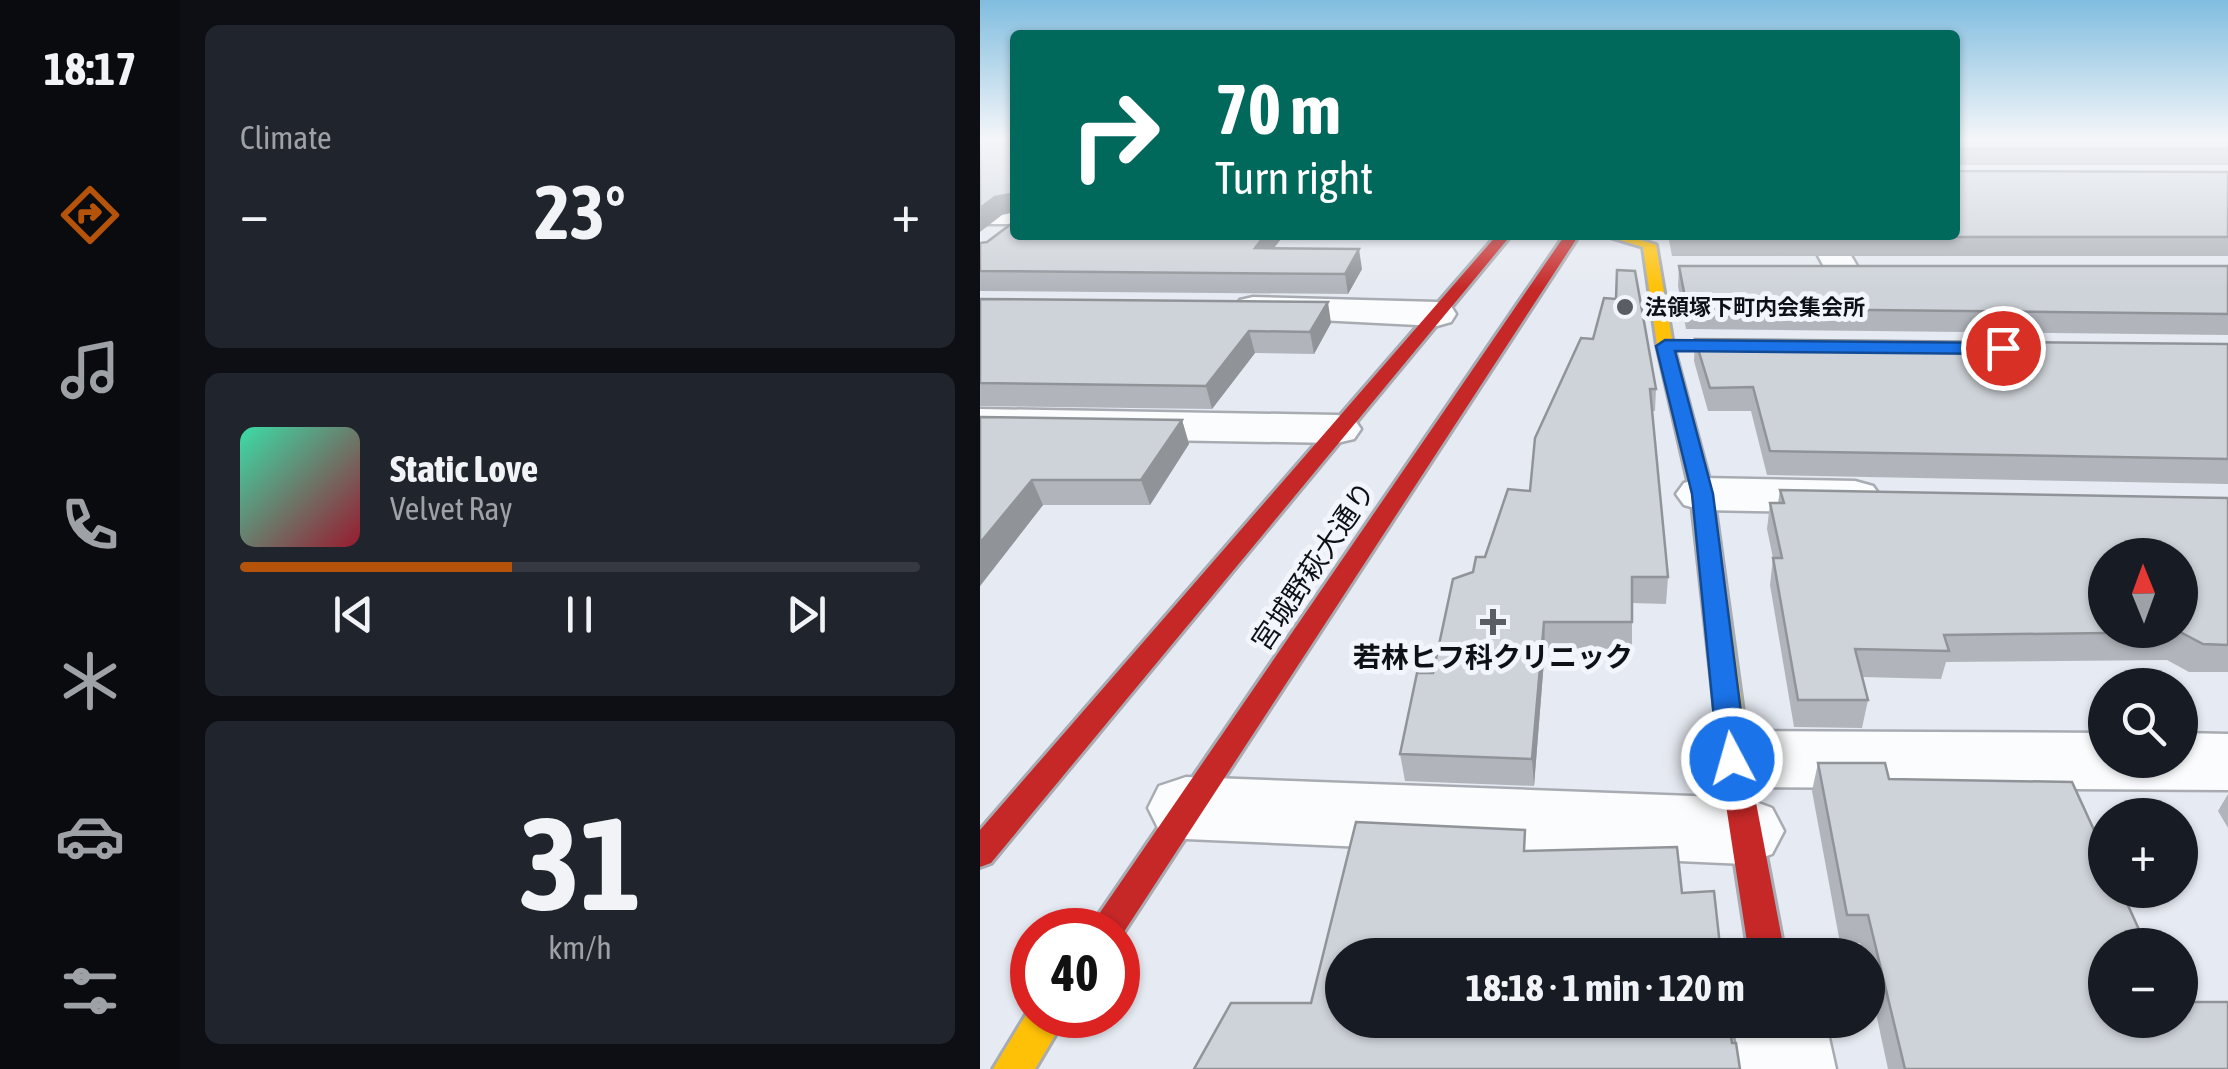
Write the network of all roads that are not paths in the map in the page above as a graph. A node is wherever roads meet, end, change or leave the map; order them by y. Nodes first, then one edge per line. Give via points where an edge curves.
1 (1010, 214) edge
2 (980, 215) edge
3 (1010, 229) edge
4 (1500, 240) edge
5 (1569, 240) edge
6 (1632, 240) edge
7 (1826, 240) edge
8 (980, 251) edge
9 (1652, 271) junction
10 (1690, 271) edge
11 (1804, 271) edge
12 (1842, 271) junction
13 (1882, 271) edge
14 (1219, 308) edge
15 (1436, 314) junction
16 (980, 422) edge
17 (1337, 429) junction
18 (1702, 494) junction
19 (1897, 498) edge
20 (1732, 759) junction
21 (2228, 762) edge
22 (1186, 808) junction
23 (1745, 831) junction
24 (980, 853) edge
25 (1120, 908) edge
26 (1765, 938) edge
27 (1033, 1038) edge
28 (1782, 1038) edge
29 (1012, 1069) edge
30 (1788, 1069) edge

1 - 2 street
3 - 8 street
4 - 15 street
5 - 22 street, 宮城野萩大通り
6 - 9 street via 1649,244
7 - 12 street
9 - 10 street
9 - 18 street via 1684,346
11 - 12 street
12 - 13 street
14 - 15 street
15 - 17 street
16 - 17 street
17 - 24 street
18 - 19 street
18 - 20 street
20 - 21 street
20 - 23 street
22 - 23 street
22 - 25 street, 宮城野萩大通り
23 - 26 street
27 - 29 street
28 - 30 street

